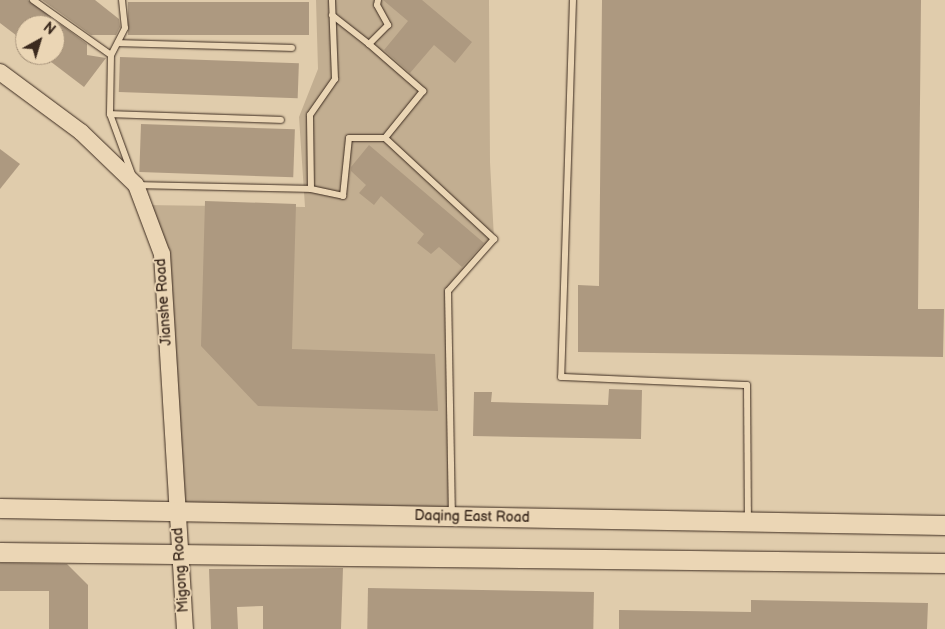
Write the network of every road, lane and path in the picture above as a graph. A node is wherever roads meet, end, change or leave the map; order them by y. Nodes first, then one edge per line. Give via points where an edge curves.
1 (33, 0) edge
2 (122, 0) edge
3 (332, 0) edge
4 (378, 0) edge
5 (573, 0) edge
6 (332, 15) junction
7 (118, 42) junction
8 (369, 44) junction
9 (292, 48) dead end
10 (111, 55) junction
11 (0, 72) edge
12 (110, 114) junction
13 (281, 120) dead end
14 (385, 138) junction
15 (136, 185) junction
16 (311, 189) junction
17 (0, 508) edge
18 (177, 511) junction
19 (452, 516) junction
20 (748, 522) junction
21 (945, 525) edge
22 (0, 552) edge
23 (182, 556) junction
24 (945, 562) edge
25 (184, 629) edge

1 - 10 lane
2 - 7 lane via 124,28
3 - 6 lane
4 - 8 lane via 377,5 388,25
5 - 20 lane via 561,377 747,385
6 - 8 lane
6 - 16 lane via 335,79 310,115
7 - 9 lane
7 - 10 lane
8 - 14 lane via 423,91
10 - 12 lane
11 - 15 street, Jianshe Road via 81,132
12 - 13 lane
12 - 15 lane
14 - 16 lane via 349,138 343,196
14 - 19 lane via 494,239 448,291
15 - 16 lane
15 - 18 street, Jianshe Road via 162,254
17 - 18 main road, Daqing East Road
18 - 19 main road, Daqing East Road
18 - 23 street, Migong Road
19 - 20 main road, Daqing East Road
20 - 21 main road, Daqing East Road
22 - 23 main road
23 - 24 main road
23 - 25 street, Migong Road

